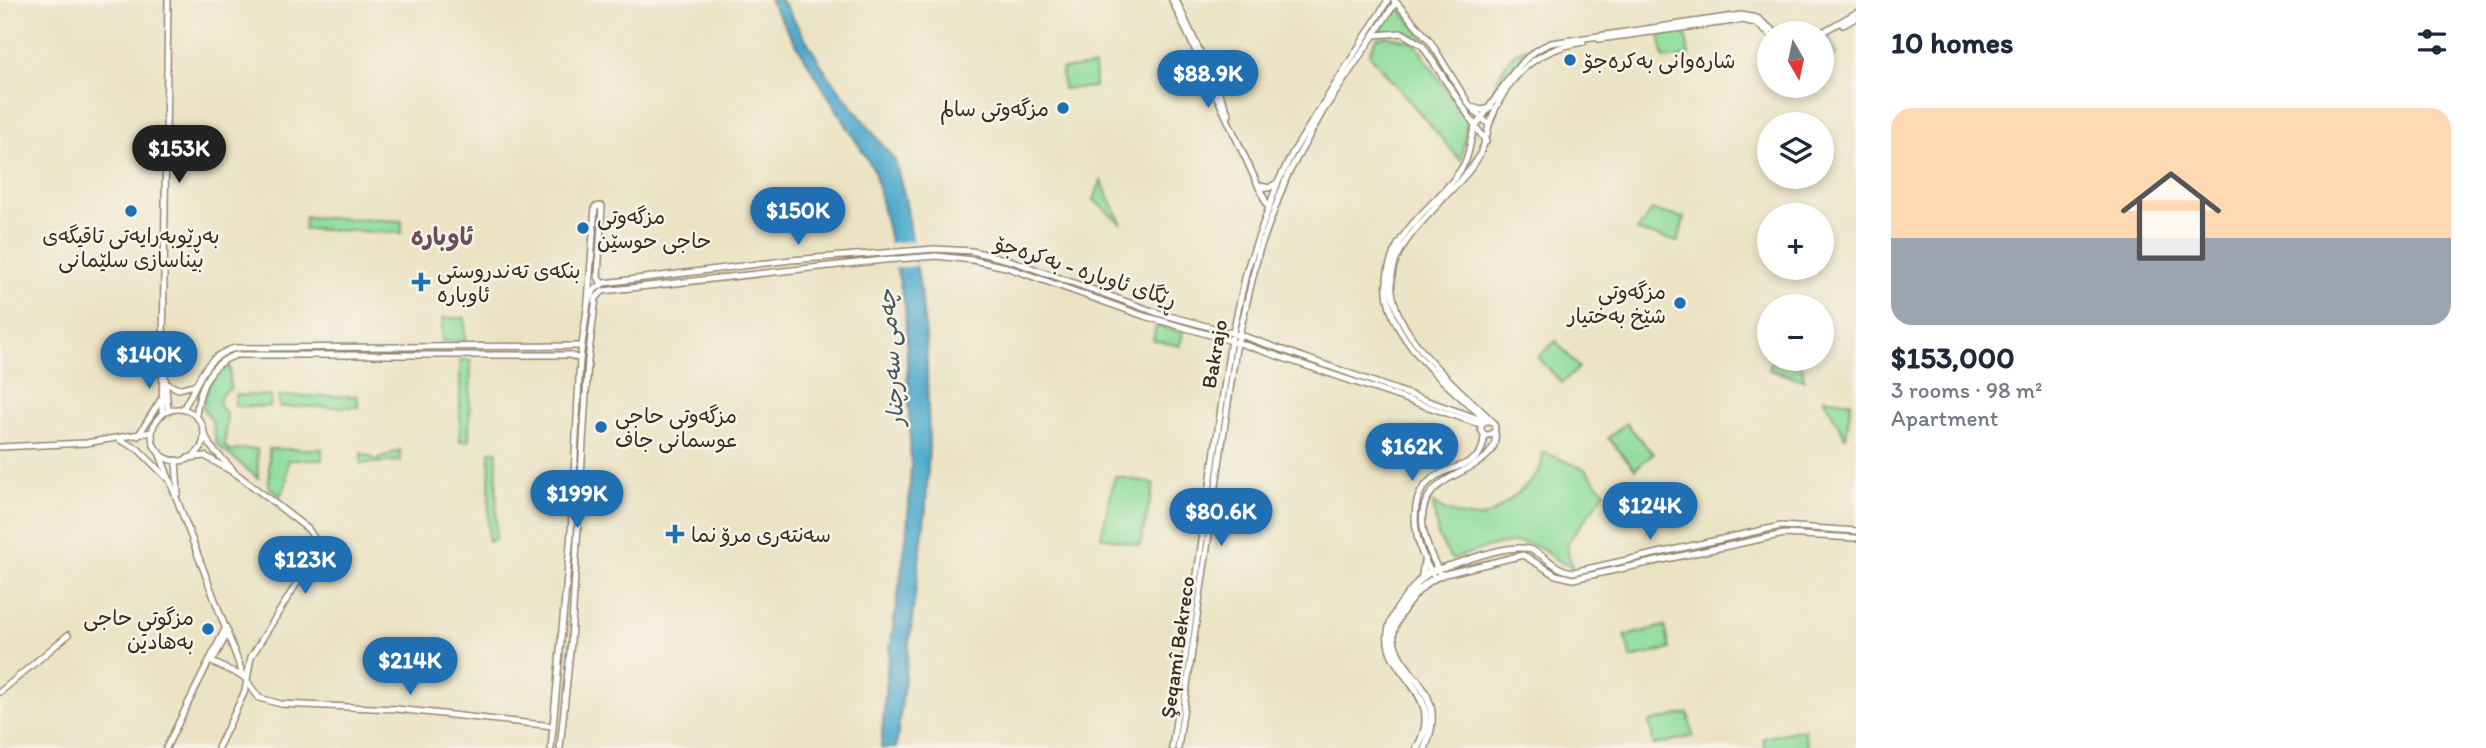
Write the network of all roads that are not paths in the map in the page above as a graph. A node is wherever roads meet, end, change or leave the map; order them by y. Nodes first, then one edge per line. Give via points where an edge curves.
1 (168, 0) edge
2 (1174, 0) edge
3 (1388, 0) edge
4 (1395, 1) edge
5 (1382, 9) junction
6 (1388, 13) junction
7 (1856, 15) edge
8 (1761, 21) edge
9 (1757, 24) edge
10 (1834, 28) edge
11 (1375, 35) junction
12 (1470, 106) junction
13 (1491, 107) junction
14 (1482, 119) junction
15 (1476, 125) junction
16 (1489, 125) junction
17 (1486, 142) junction
18 (1465, 163) junction
19 (1473, 167) junction
20 (1278, 182) junction
21 (1261, 186) junction
22 (1277, 193) junction
23 (1271, 207) junction
24 (921, 254) junction
25 (880, 257) junction
26 (670, 274) junction
27 (671, 282) junction
28 (602, 284) junction
29 (588, 302) junction
30 (1236, 334) junction
31 (1234, 342) junction
32 (582, 346) junction
33 (372, 347) junction
34 (1419, 352) junction
35 (373, 355) junction
36 (580, 357) junction
37 (588, 360) junction
38 (164, 370) junction
39 (1341, 373) junction
40 (166, 379) junction
41 (196, 383) junction
42 (162, 398) junction
43 (183, 409) junction
44 (165, 413) junction
45 (196, 416) junction
46 (1486, 422) junction
47 (152, 432) junction
48 (204, 432) junction
49 (1494, 432) junction
50 (1484, 434) junction
51 (138, 436) junction
52 (117, 439) junction
53 (0, 447) edge
54 (159, 452) junction
55 (188, 458) junction
56 (176, 460) junction
57 (238, 475) junction
58 (170, 481) junction
59 (179, 503) junction
60 (1755, 531) junction
61 (1856, 531) edge
62 (574, 533) junction
63 (1743, 538) junction
64 (1756, 538) junction
65 (1856, 538) edge
66 (569, 545) junction
67 (577, 547) junction
68 (1428, 558) junction
69 (1455, 568) junction
70 (1436, 573) junction
71 (1421, 579) junction
72 (227, 630) junction
73 (68, 635) dead end
74 (212, 662) junction
75 (246, 681) junction
76 (0, 692) edge
77 (1428, 720) junction
78 (553, 726) junction
79 (167, 748) edge
80 (219, 748) edge
81 (551, 748) edge
82 (560, 748) edge
83 (1172, 748) edge
84 (1178, 748) edge
85 (1418, 748) edge
86 (1425, 748) edge

1 - 38 main road
2 - 21 main road
2 - 23 main road
3 - 5 main road, Bakrajo
4 - 6 main road
4 - 12 main road via 1430,41
5 - 6 main road
5 - 20 main road, Bakrajo via 1317,108
6 - 11 main road
7 - 10 main road
8 - 13 main road via 1745,15 1551,43 1519,65
9 - 16 main road via 1742,20 1555,47 1525,66
11 - 15 main road via 1402,33 1428,51
11 - 22 main road via 1323,111
12 - 13 main road
12 - 14 main road
13 - 14 main road
14 - 15 main road
14 - 16 main road
15 - 17 main road
15 - 18 main road
16 - 17 main road
17 - 19 main road
18 - 19 main road
18 - 34 main road via 1406,232 1388,264 1391,311 1402,336
19 - 34 main road via 1410,235 1394,266 1397,312
20 - 21 main road via 1269,188
20 - 22 main road, Bakrajo
21 - 23 main road
22 - 23 main road, Bakrajo
23 - 30 main road, Bakrajo via 1245,276
24 - 25 main road, ڕێگای ئاوبارە - بەکرەجۆ
24 - 30 main road, ڕێگای ئاوبارە - بەکرەجۆ via 958,249 993,255 1158,313
24 - 31 main road, ڕێگای ئاوبارە - بەکرەجۆ via 1006,267
25 - 26 main road, ڕێگای ئاوبارە - بەکرەجۆ
25 - 27 main road, ڕێگای ئاوبارە - بەکرەجۆ
26 - 27 main road
26 - 28 main road, ڕێگای ئاوبارە - بەکرەجۆ
27 - 37 main road, ڕێگای ئاوبارە - بەکرەجۆ via 601,292 596,298
28 - 29 main road
28 - 29 main road via 598,272 599,206
29 - 32 main road
30 - 31 main road, Bakrajo
30 - 39 main road, ڕێگای ئاوبارە - بەکرەجۆ
31 - 39 main road, ڕێگای ئاوبارە - بەکرەجۆ
31 - 83 main road, Bakrajo
31 - 84 main road, Şeqamî Bekreco
32 - 33 main road
32 - 36 main road
33 - 35 main road
33 - 41 main road via 235,348 212,360
34 - 46 main road
35 - 36 main road
35 - 45 main road via 253,353 228,357 205,380
36 - 37 main road
36 - 62 main road
37 - 62 main road
38 - 40 main road
38 - 42 main road
39 - 46 main road, ڕێگای ئاوبارە - بەکرەجۆ
40 - 41 main road via 178,389
40 - 44 main road
41 - 43 main road
42 - 44 main road
42 - 51 main road
43 - 44 main road
43 - 45 main road
44 - 47 main road
45 - 48 main road
46 - 49 main road
46 - 50 main road
47 - 51 main road
47 - 54 main road
48 - 55 main road via 202,445
48 - 57 main road via 210,446
49 - 50 main road
49 - 68 main road via 1494,446 1486,456 1438,484 1429,496 1422,524
50 - 68 main road via 1484,447 1476,457 1434,478 1421,495 1415,522
51 - 52 main road
52 - 53 main road
52 - 58 main road via 138,449
54 - 56 main road
54 - 58 main road
55 - 56 main road
55 - 57 main road via 205,456
56 - 59 main road
57 - 75 main road via 308,529 316,546 316,554 251,657
58 - 59 main road
59 - 72 main road
60 - 61 main road via 1790,525
60 - 63 main road
60 - 64 main road
62 - 66 main road
62 - 67 main road
63 - 64 main road
63 - 69 main road via 1573,579 1556,575 1523,555
64 - 65 main road via 1802,533
66 - 67 main road
66 - 78 main road
67 - 82 main road
68 - 69 main road
68 - 70 main road
68 - 71 main road
69 - 70 main road
70 - 71 main road
70 - 77 main road via 1403,612 1393,637 1397,651 1425,691
71 - 77 main road via 1392,615 1386,636 1391,654 1420,695
72 - 74 main road
72 - 75 main road
72 - 79 main road
73 - 76 main road
74 - 75 main road
74 - 79 main road
75 - 78 main road via 259,698 281,704 418,711
75 - 80 main road
77 - 85 main road
77 - 86 main road
78 - 81 main road

